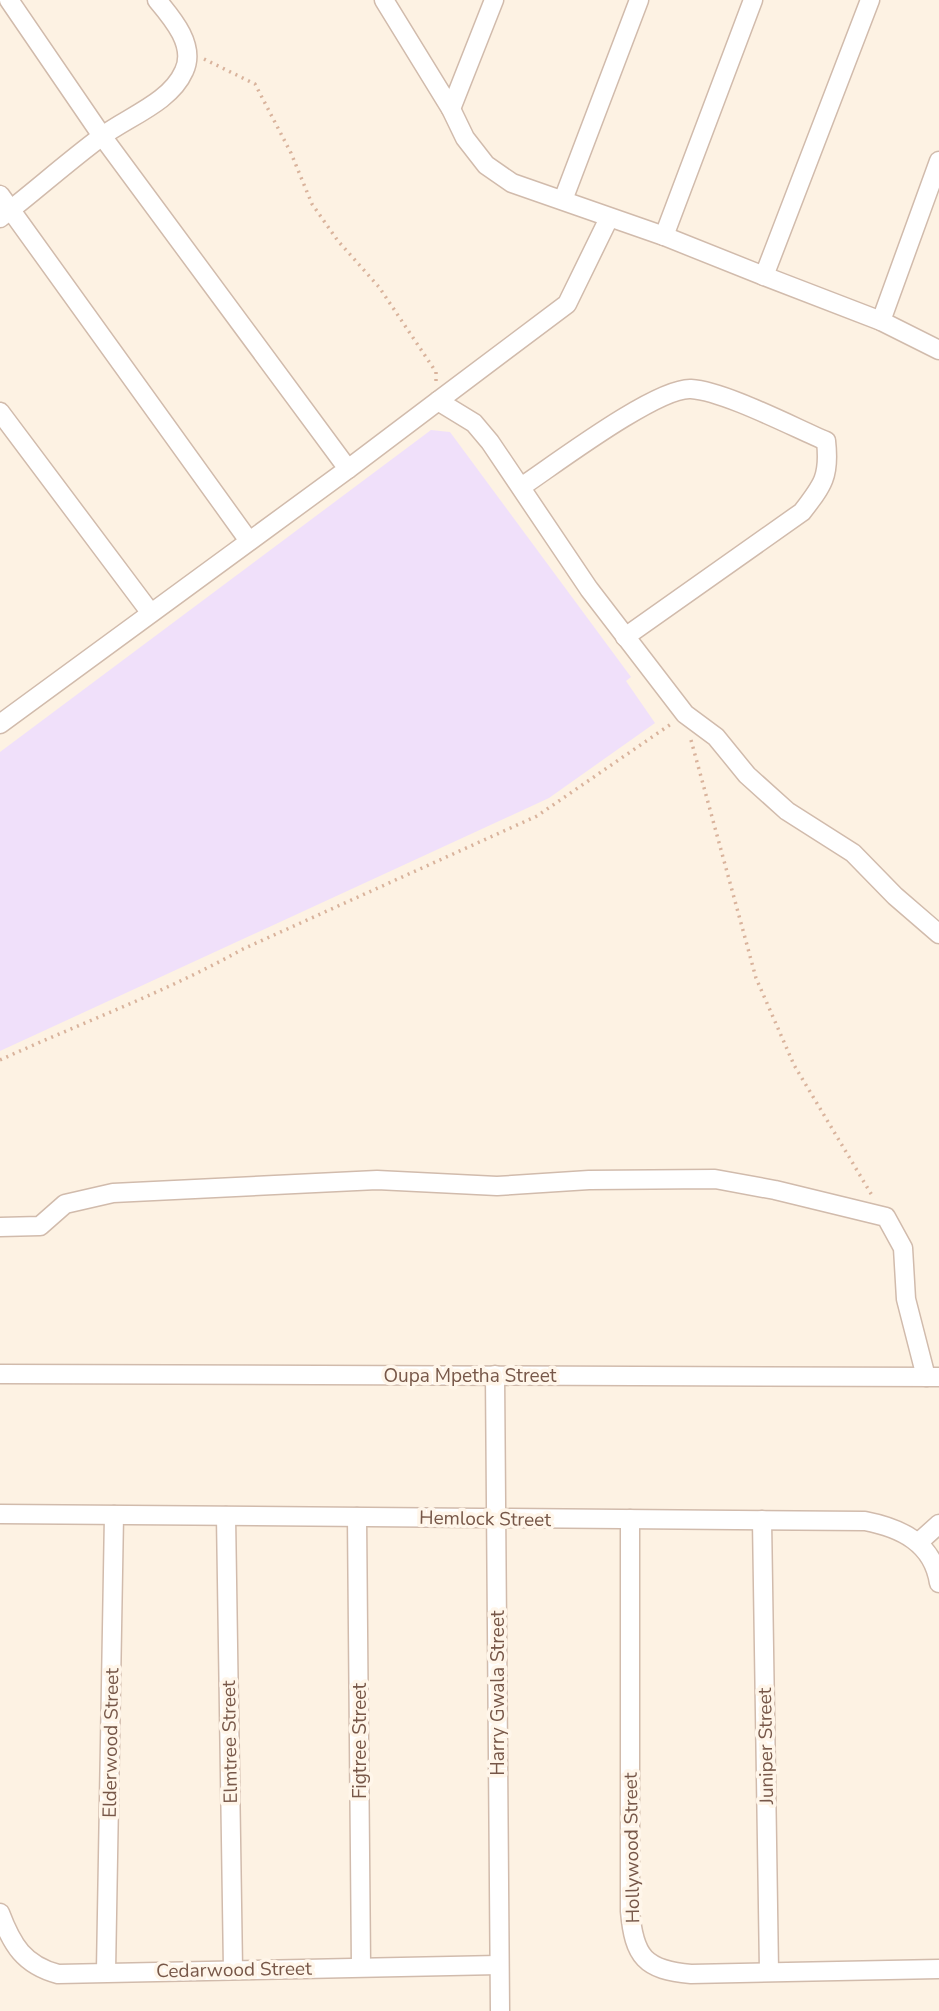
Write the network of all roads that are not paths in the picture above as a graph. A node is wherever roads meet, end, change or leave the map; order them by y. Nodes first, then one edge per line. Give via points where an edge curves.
1 (9, 0) edge
2 (157, 0) edge
3 (384, 0) edge
4 (494, 0) edge
5 (639, 0) edge
6 (753, 0) edge
7 (870, 0) edge
8 (451, 109) junction
9 (102, 136) junction
10 (939, 161) edge
11 (0, 195) edge
12 (563, 200) junction
13 (5, 214) edge
14 (609, 218) junction
15 (664, 236) junction
16 (764, 276) junction
17 (881, 321) junction
18 (939, 350) edge
19 (438, 401) junction
20 (0, 412) edge
21 (348, 469) junction
22 (521, 487) junction
23 (249, 541) junction
24 (150, 612) junction
25 (625, 637) junction
26 (0, 724) edge
27 (939, 934) edge
28 (0, 1227) edge
29 (0, 1374) edge
30 (495, 1376) junction
31 (933, 1377) edge
32 (0, 1514) edge
33 (114, 1515) junction
34 (226, 1516) junction
35 (357, 1517) junction
36 (496, 1518) junction
37 (630, 1519) junction
38 (762, 1520) junction
39 (939, 1524) edge
40 (919, 1542) junction
41 (939, 1583) edge
42 (0, 1913) edge
43 (499, 1965) junction
44 (361, 1966) junction
45 (233, 1969) junction
46 (939, 1969) edge
47 (106, 1971) junction
48 (769, 1971) junction
49 (500, 2011) edge

1 - 9 street
2 - 9 street via 183,36 188,53 185,70 174,87
3 - 8 street
4 - 8 street
5 - 12 street
6 - 15 street
7 - 16 street
8 - 12 street via 486,165 512,183
9 - 13 street
9 - 21 street
10 - 17 street
11 - 13 street
12 - 14 street
13 - 23 street
14 - 15 street
14 - 19 street via 568,304
15 - 16 street
16 - 17 street
17 - 18 street
19 - 21 street
19 - 22 street via 474,423
20 - 24 street
21 - 23 street
22 - 25 street
22 - 25 street via 634,413 677,391 692,389 723,398 826,442 828,464 823,485 802,512
23 - 24 street
24 - 26 street
25 - 27 street via 685,714 716,737 747,775 787,811 853,853
28 - 31 street via 40,1226 65,1204 113,1193 377,1180 497,1186 715,1180 886,1217 903,1248 906,1298
29 - 30 street, Oupa Mpetha Street
30 - 31 street, Oupa Mpetha Street
30 - 36 street, Harry Gwala Street
32 - 33 street, Hemlock Street
33 - 34 street, Hemlock Street
33 - 47 street, Elderwood Street
34 - 35 street, Hemlock Street
34 - 45 street, Elmtree Street
35 - 36 street, Hemlock Street
35 - 44 street, Figtree Street
36 - 37 street, Hemlock Street
36 - 43 street, Harry Gwala Street
37 - 38 street, Hemlock Street
37 - 48 street, Hollywood Street via 630,1911 637,1948 645,1961 675,1972
38 - 40 street, Hemlock Street via 865,1521 886,1525
38 - 48 street, Juniper Street
39 - 40 street
40 - 41 street
42 - 47 street, Cedarwood Street via 11,1942 34,1965 58,1974
43 - 44 street, Cedarwood Street
43 - 49 street, Harry Gwala Street
44 - 45 street, Cedarwood Street
45 - 47 street, Cedarwood Street
46 - 48 street, Hollywood Street

